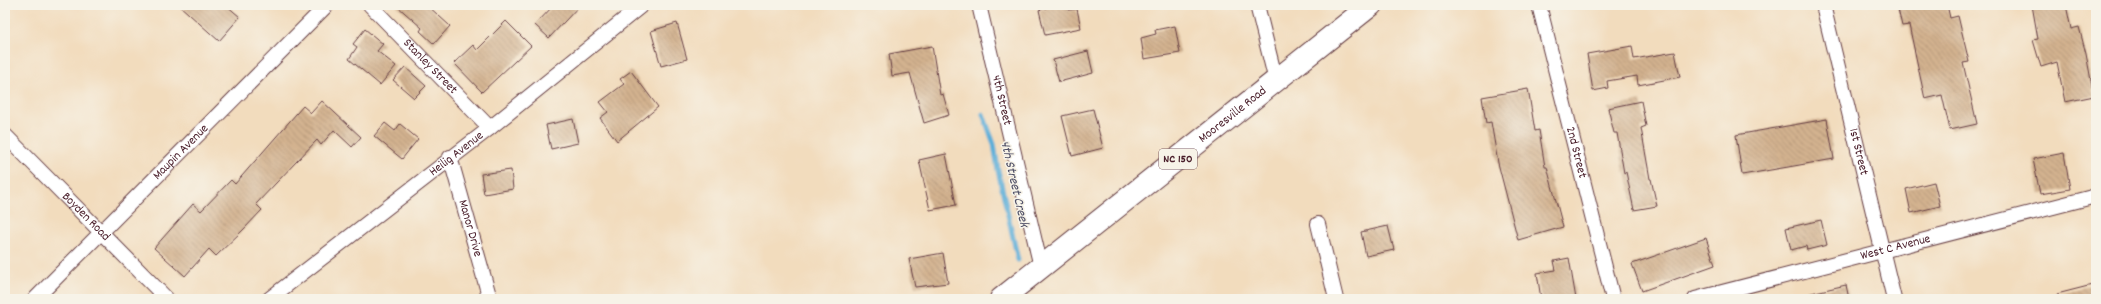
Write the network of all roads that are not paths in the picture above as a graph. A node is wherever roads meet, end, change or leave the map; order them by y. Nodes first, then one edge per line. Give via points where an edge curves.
1 (327, 5) edge
2 (370, 5) edge
3 (642, 5) edge
4 (979, 5) edge
5 (1257, 5) edge
6 (1371, 5) edge
7 (1539, 5) edge
8 (1823, 5) edge
9 (1276, 81) junction
10 (490, 128) junction
11 (5, 135) edge
12 (450, 158) junction
13 (2096, 196) edge
14 (1318, 224) dead end
15 (101, 233) junction
16 (1882, 251) junction
17 (1041, 267) junction
18 (35, 299) edge
19 (167, 299) edge
20 (269, 299) edge
21 (490, 299) edge
22 (1001, 299) edge
23 (1336, 299) edge
24 (1613, 299) edge
25 (1695, 299) edge
26 (1894, 299) edge

1 - 15 street, Maupin Avenue
2 - 10 street, Stanley Street
3 - 10 street, Heilig Avenue
4 - 17 street, 4th Street
5 - 9 street
6 - 9 main road, Mooresville Road / NC 150
7 - 24 street, 2nd Street
8 - 16 street, 1st Street
9 - 17 main road, Mooresville Road / NC 150
10 - 12 street, Heilig Avenue
11 - 15 street, Boyden Road
12 - 20 street, Heilig Avenue
12 - 21 street, Manor Drive
13 - 16 street, West C Avenue
14 - 23 street
15 - 18 street, Maupin Avenue
15 - 19 street, Boyden Road
16 - 25 street, West C Avenue
16 - 26 street, 1st Street
17 - 22 main road, Mooresville Road / NC 150

